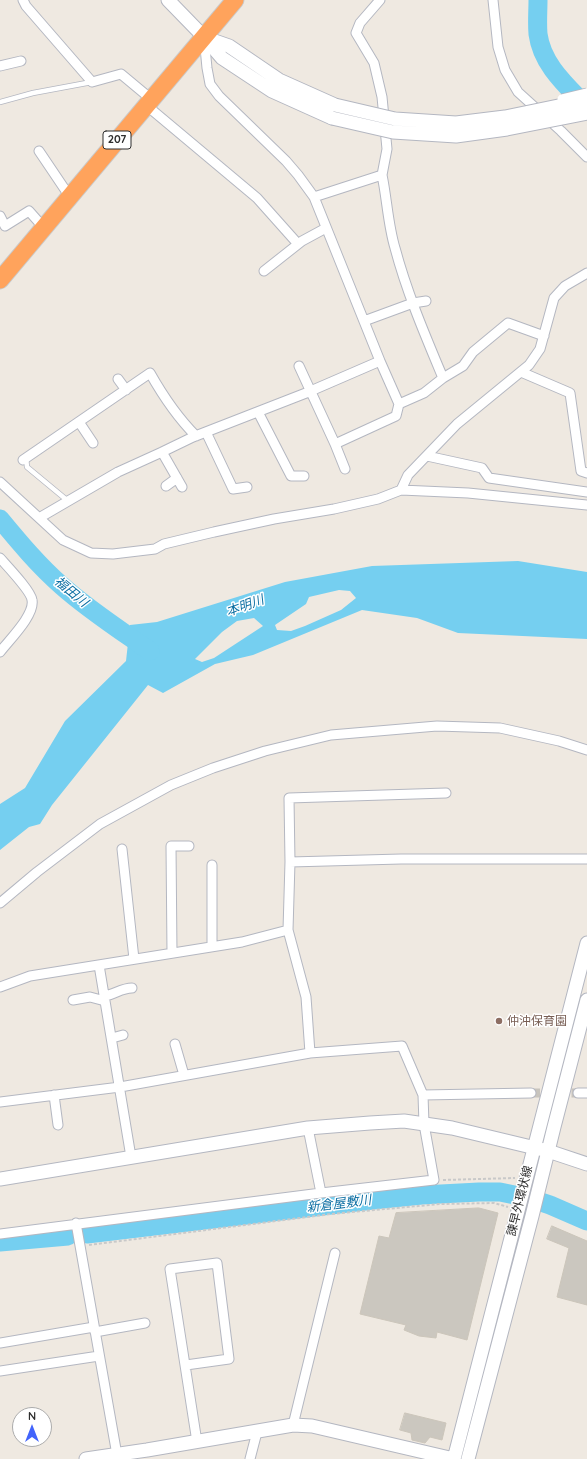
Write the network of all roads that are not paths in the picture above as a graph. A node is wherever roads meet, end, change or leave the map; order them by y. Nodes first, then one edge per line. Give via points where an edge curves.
1 (23, 0) edge
2 (168, 0) edge
3 (235, 0) edge
4 (380, 0) edge
5 (493, 0) edge
6 (204, 37) junction
7 (21, 61) dead end
8 (0, 66) edge
9 (92, 82) junction
10 (587, 93) edge
11 (587, 100) edge
12 (0, 102) edge
13 (149, 102) junction
14 (333, 112) junction
15 (587, 113) edge
16 (506, 117) junction
17 (39, 151) dead end
18 (587, 157) edge
19 (382, 175) junction
20 (70, 197) junction
21 (314, 197) junction
22 (0, 216) edge
23 (44, 228) junction
24 (326, 228) junction
25 (298, 244) junction
26 (264, 271) dead end
27 (587, 273) edge
28 (0, 280) edge
29 (426, 300) dead end
30 (412, 303) junction
31 (364, 321) junction
32 (544, 336) junction
33 (380, 362) junction
34 (299, 366) dead end
35 (521, 372) junction
36 (443, 378) junction
37 (118, 379) dead end
38 (126, 390) junction
39 (311, 391) junction
40 (399, 404) junction
41 (258, 412) junction
42 (79, 422) junction
43 (206, 432) junction
44 (196, 436) junction
45 (93, 444) dead end
46 (335, 444) junction
47 (162, 452) junction
48 (427, 456) junction
49 (25, 459) joint
50 (345, 469) dead end
51 (587, 473) edge
52 (304, 476) dead end
53 (0, 482) edge
54 (166, 486) dead end
55 (247, 487) dead end
56 (401, 490) junction
57 (587, 492) edge
58 (68, 501) junction
59 (587, 505) edge
60 (39, 518) junction
61 (0, 558) edge
62 (0, 652) edge
63 (587, 750) edge
64 (446, 793) dead end
65 (189, 846) dead end
66 (122, 849) dead end
67 (587, 859) edge
68 (290, 862) junction
69 (212, 865) dead end
70 (0, 903) edge
71 (288, 930) junction
72 (587, 943) edge
73 (212, 946) junction
74 (172, 953) junction
75 (134, 959) junction
76 (99, 965) junction
77 (0, 987) edge
78 (132, 988) dead end
79 (105, 999) junction
80 (73, 1000) dead end
81 (586, 1004) edge
82 (123, 1035) dead end
83 (112, 1038) junction
84 (175, 1044) dead end
85 (310, 1053) junction
86 (184, 1075) junction
87 (120, 1087) junction
88 (531, 1093) tunnel mouth
89 (423, 1094) junction
90 (54, 1095) junction
91 (1, 1100) edge
92 (424, 1124) junction
93 (58, 1125) dead end
94 (308, 1128) junction
95 (534, 1148) junction
96 (548, 1151) junction
97 (131, 1157) junction
98 (587, 1164) edge
99 (0, 1179) edge
100 (321, 1193) junction
101 (76, 1223) junction
102 (0, 1234) edge
103 (335, 1253) dead end
104 (145, 1323) dead end
105 (94, 1329) junction
106 (0, 1343) edge
107 (99, 1356) junction
108 (186, 1365) junction
109 (0, 1371) edge
110 (293, 1425) junction
111 (257, 1432) junction
112 (197, 1442) junction
113 (117, 1457) edge
114 (86, 1459) edge
115 (250, 1459) edge
116 (454, 1459) edge
117 (468, 1459) edge

1 - 9 street
2 - 6 street
3 - 6 highway, 207
4 - 19 street via 360,22 356,33 374,63 382,97 387,149
5 - 18 street via 498,47 505,70 514,86
6 - 13 highway, 207
6 - 14 street via 229,46
6 - 21 street via 210,84 298,174
7 - 8 street
9 - 12 lane
9 - 13 street via 121,74
10 - 16 street, bridge via 537,105
11 - 16 street, bridge
13 - 20 highway, 207
13 - 25 street via 257,198
14 - 15 street, bridge via 393,132 456,136
14 - 16 street, bridge via 456,123
17 - 20 street
19 - 21 street
19 - 30 street via 394,246
20 - 23 highway, 207
21 - 24 street
22 - 23 street via 5,226 29,211
23 - 28 highway, 207
24 - 25 street
24 - 31 street
25 - 26 street
27 - 32 street via 565,286 554,298
29 - 30 street
30 - 31 street
30 - 36 street
31 - 33 street
32 - 35 street via 540,349
32 - 36 street via 508,323 472,352 463,366
33 - 39 street
33 - 40 street
34 - 39 street
35 - 48 street via 457,424
35 - 51 street via 570,393 581,471
36 - 40 street via 424,393
37 - 38 street
38 - 42 street
38 - 44 street via 150,373 164,398
39 - 41 street
39 - 46 street
40 - 46 street via 396,416
41 - 43 street
41 - 52 street via 291,476
42 - 45 street
42 - 49 street
43 - 44 street
43 - 55 street via 233,489
44 - 47 street
46 - 50 street
47 - 54 street via 180,482
47 - 58 street via 118,472
48 - 56 street via 408,475
48 - 57 street via 482,468 489,478
49 - 58 lane via 27,467
53 - 60 street
56 - 59 street via 468,493
56 - 60 street via 378,499 274,518 164,544 155,549 113,554 91,553 63,540
58 - 60 street
61 - 62 street via 32,599 32,608
63 - 70 street via 500,728 437,726 331,735 265,751 171,785 100,824
64 - 68 street via 289,798
65 - 74 street via 172,846
66 - 75 street
67 - 68 street
68 - 71 street
69 - 73 street
71 - 73 street via 242,942
71 - 85 street via 306,997
72 - 95 street, 諫早外環状線
73 - 74 street
74 - 75 street
75 - 76 street
76 - 77 street via 30,976
76 - 79 street
78 - 79 street via 123,988
79 - 80 street via 90,997
79 - 83 street
81 - 96 street, 諫早外環状線
82 - 83 street
83 - 87 street
84 - 86 street
85 - 86 street
85 - 89 street via 402,1046
86 - 87 street
87 - 90 street
87 - 97 street
88 - 89 street
89 - 92 street
90 - 91 street
90 - 93 street
92 - 94 street via 370,1122
92 - 95 street via 452,1128
92 - 100 street via 434,1180
94 - 97 street
94 - 100 street
95 - 96 street
95 - 116 street, 諫早外環状線 via 521,1179 513,1209
96 - 98 street
96 - 117 street, 諫早外環状線
97 - 99 street
100 - 101 street
101 - 102 street
101 - 105 street
103 - 110 street
104 - 105 street
105 - 106 street
105 - 107 street
107 - 109 street
107 - 113 street
108 - 108 street via 170,1269 217,1263 229,1359
108 - 112 street
110 - 111 street
110 - 116 street via 312,1426
111 - 112 street
111 - 115 street
112 - 113 street
113 - 114 street

